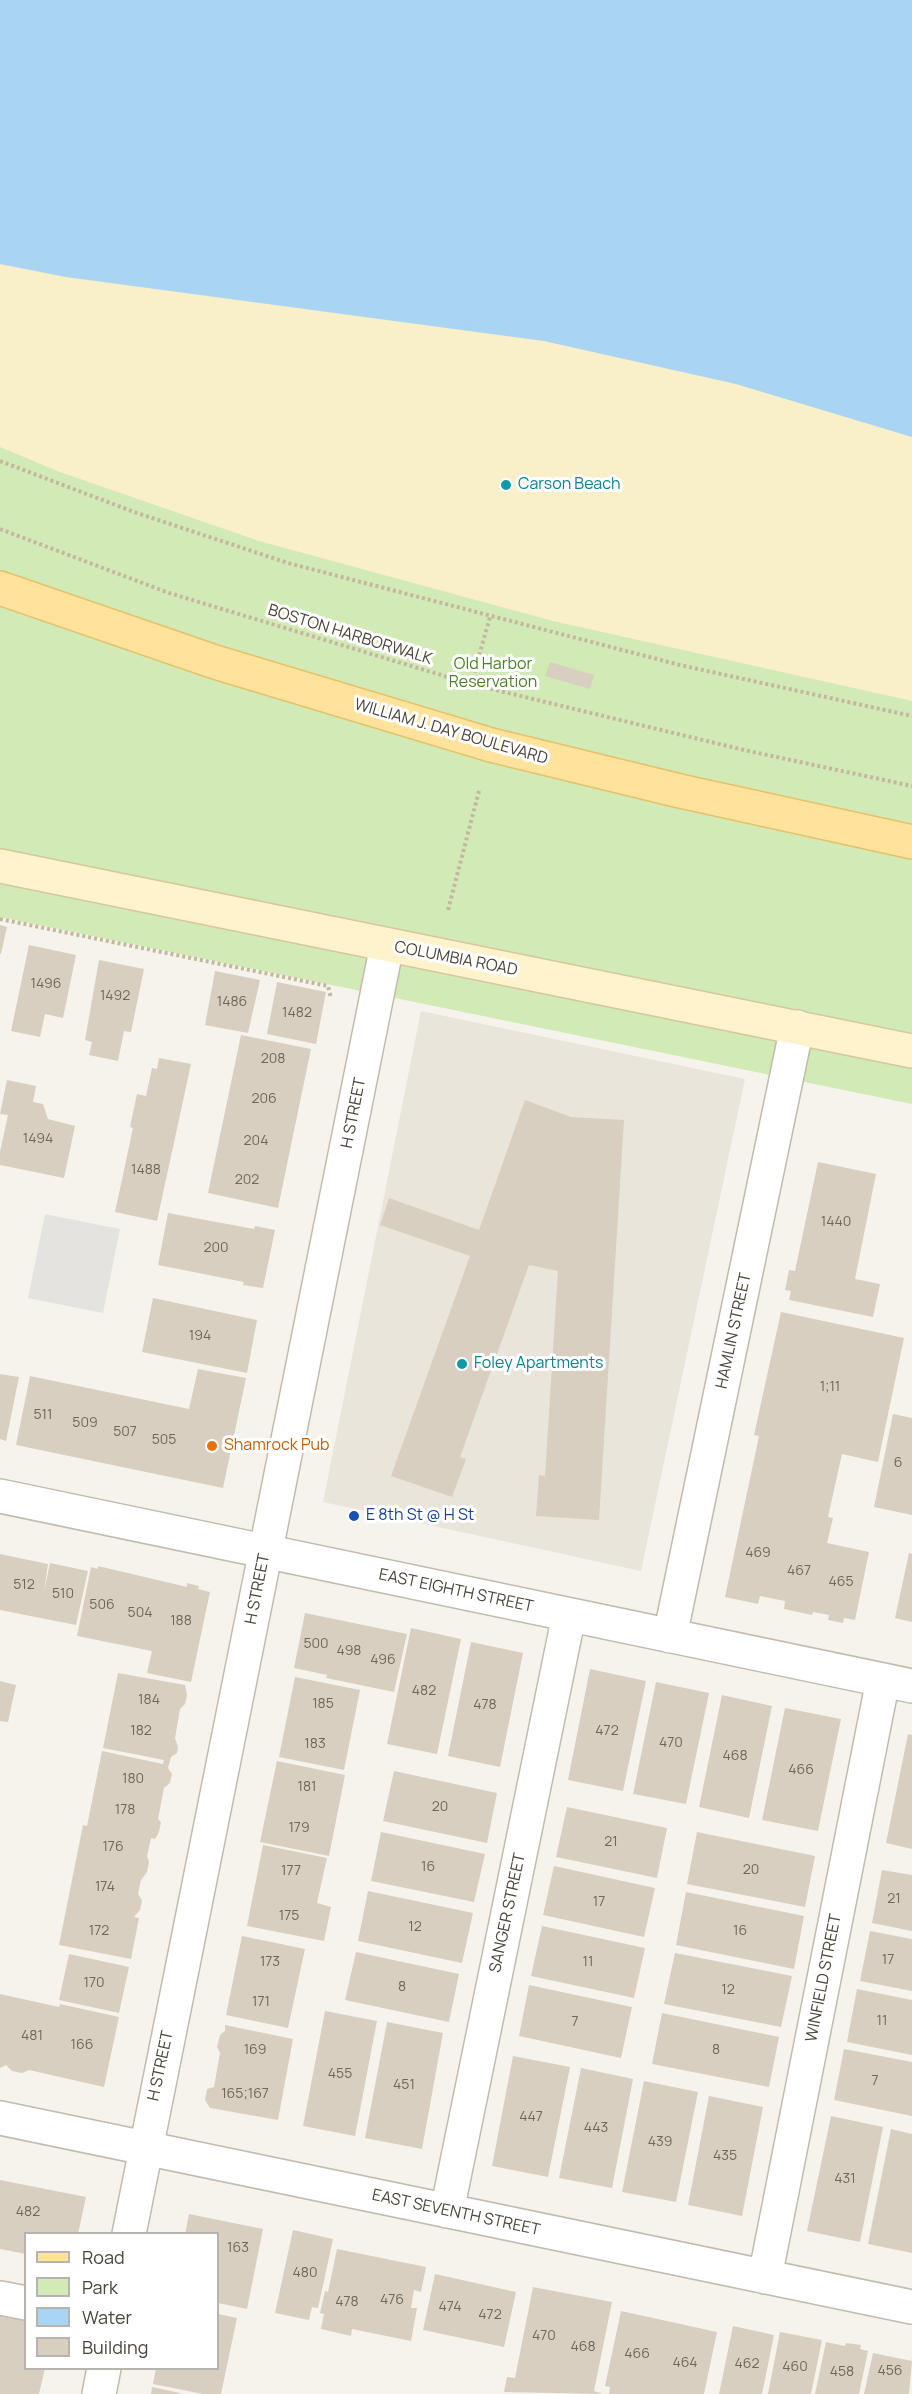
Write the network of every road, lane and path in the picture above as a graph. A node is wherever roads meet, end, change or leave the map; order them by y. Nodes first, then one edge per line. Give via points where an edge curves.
1 (0, 461) edge
2 (0, 530) edge
3 (0, 588) edge
4 (490, 617) junction
5 (471, 684) junction
6 (912, 716) edge
7 (912, 786) edge
8 (479, 791) dead end
9 (912, 842) edge
10 (0, 866) edge
11 (448, 910) dead end
12 (0, 919) edge
13 (387, 945) junction
14 (331, 998) dead end
15 (797, 1027) junction
16 (912, 1051) edge
17 (0, 1496) edge
18 (266, 1551) junction
19 (569, 1615) junction
20 (670, 1636) junction
21 (898, 1683) edge
22 (0, 2118) edge
23 (145, 2148) junction
24 (447, 2211) junction
25 (129, 2232) edge
26 (765, 2277) junction
27 (0, 2298) edge
28 (24, 2303) edge
29 (912, 2307) edge
30 (104, 2370) edge
31 (99, 2394) edge

1 - 4 path via 134,512 288,563
2 - 5 path, BOSTON HARBORWALK via 170,593
3 - 9 main road, WILLIAM J. DAY BOULEVARD via 139,638 491,745 668,789
4 - 5 path
4 - 6 path via 681,665
5 - 7 path, BOSTON HARBORWALK
8 - 11 path
10 - 13 main road, COLUMBIA ROAD
12 - 14 path via 328,986
13 - 15 main road, COLUMBIA ROAD
13 - 18 street, H STREET
15 - 16 main road, COLUMBIA ROAD
15 - 20 street, HAMLIN STREET
17 - 18 street, EAST EIGHTH STREET
18 - 19 street, EAST EIGHTH STREET
18 - 23 street, H STREET
19 - 20 street, EAST EIGHTH STREET
19 - 24 street, SANGER STREET
20 - 21 street, EAST EIGHTH STREET
21 - 26 street, WINFIELD STREET
22 - 23 street, EAST SEVENTH STREET
23 - 24 street, EAST SEVENTH STREET
23 - 25 street, H STREET
24 - 26 street, EAST SEVENTH STREET
26 - 29 street, EAST SEVENTH STREET
27 - 28 street
30 - 31 street

